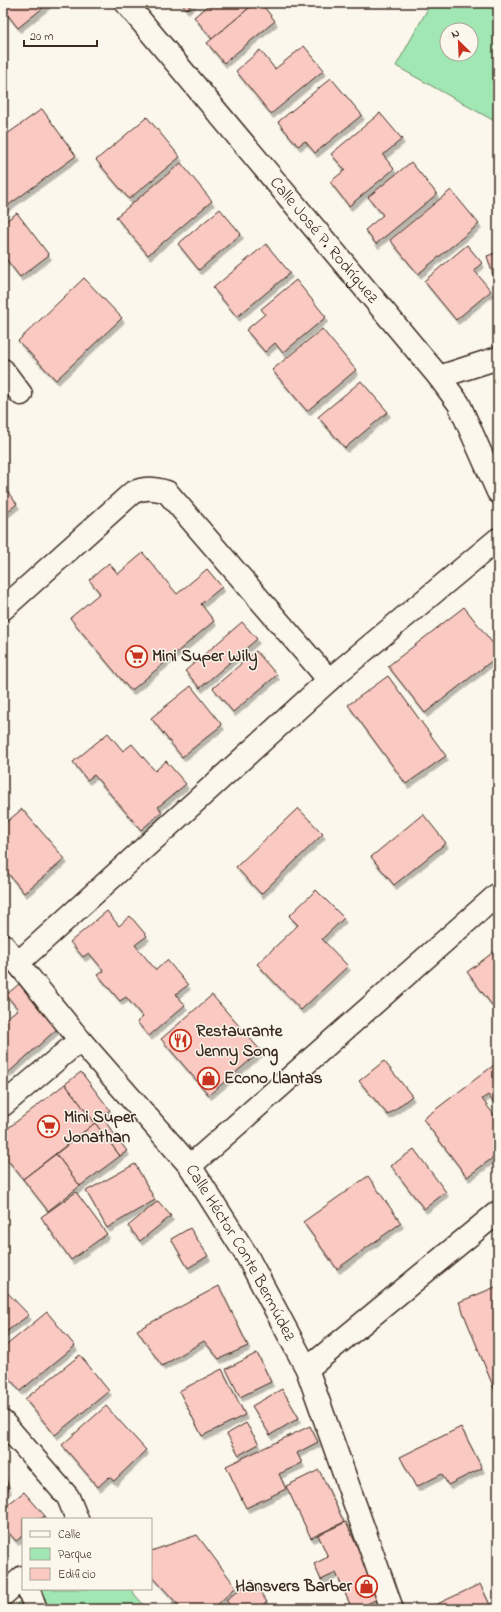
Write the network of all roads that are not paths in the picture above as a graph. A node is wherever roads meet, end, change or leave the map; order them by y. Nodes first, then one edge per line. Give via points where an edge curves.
1 (126, 3) edge
2 (498, 358) edge
3 (3, 370) edge
4 (439, 377) junction
5 (21, 394) dead end
6 (498, 492) edge
7 (498, 539) edge
8 (3, 609) edge
9 (329, 680) junction
10 (498, 894) edge
11 (3, 946) edge
12 (18, 963) junction
13 (80, 1040) junction
14 (3, 1105) edge
15 (190, 1166) junction
16 (498, 1212) edge
17 (307, 1369) junction
18 (3, 1422) edge
19 (77, 1518) edge
20 (22, 1578) edge
21 (28, 1590) edge
22 (3, 1595) edge
23 (36, 1609) edge
24 (392, 1609) edge

1 - 4 street, Calle José P. Rodríguez
2 - 4 street
3 - 5 street
4 - 6 street, Calle José P. Rodríguez via 459,404
7 - 9 street
8 - 9 street via 132,493 149,488 158,489 167,492
9 - 12 street
10 - 15 street
11 - 12 street, Calle Héctor Conte Bermúdez
12 - 13 street, Calle Héctor Conte Bermúdez
13 - 14 street
13 - 15 street, Calle Héctor Conte Bermúdez
15 - 17 street, Calle Héctor Conte Bermúdez via 247,1256
16 - 17 street
17 - 24 street, Calle Héctor Conte Bermúdez
18 - 19 street via 68,1497
20 - 22 street
21 - 23 street

